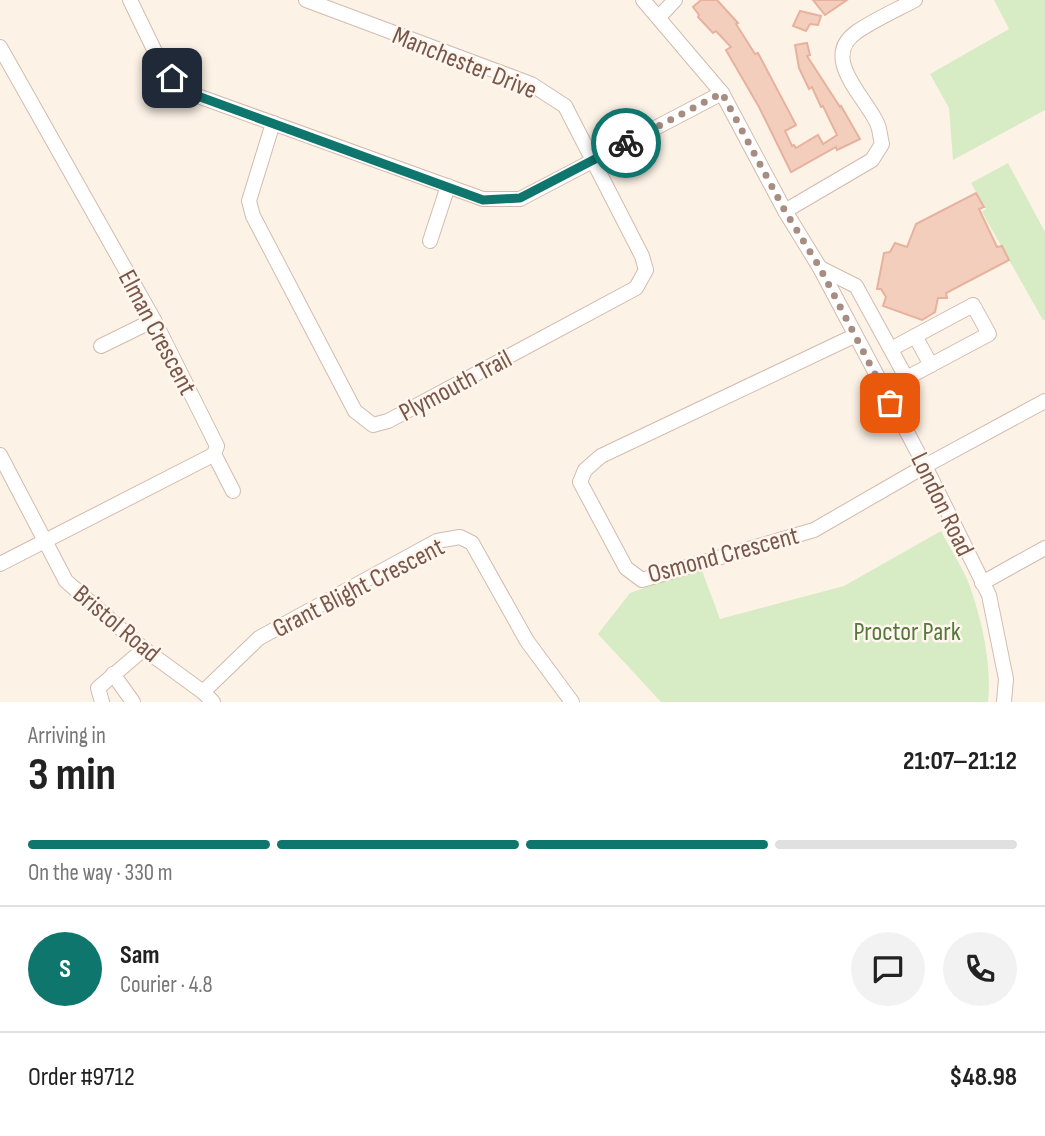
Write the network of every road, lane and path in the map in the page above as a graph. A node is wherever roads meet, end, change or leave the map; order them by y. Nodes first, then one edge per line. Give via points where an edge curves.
1 (130, 0) edge
2 (306, 0) edge
3 (643, 0) edge
4 (675, 0) edge
5 (915, 0) edge
6 (659, 17) junction
7 (0, 47) edge
8 (722, 93) junction
9 (273, 123) junction
10 (592, 161) junction
11 (447, 186) junction
12 (785, 211) junction
13 (430, 241) dead end
14 (820, 268) junction
15 (154, 320) junction
16 (854, 336) junction
17 (915, 336) junction
18 (101, 346) dead end
19 (891, 349) junction
20 (931, 365) junction
21 (906, 379) junction
22 (884, 390) junction
23 (1045, 401) edge
24 (214, 454) junction
25 (0, 455) edge
26 (925, 466) junction
27 (233, 491) dead end
28 (46, 540) junction
29 (1045, 548) edge
30 (0, 564) edge
31 (982, 583) junction
32 (144, 649) junction
33 (113, 674) junction
34 (208, 697) edge
35 (102, 702) edge
36 (133, 702) edge
37 (572, 702) edge
38 (1004, 702) edge

1 - 9 street via 162,66 181,90
2 - 10 street, Manchester Drive via 531,84 565,106
3 - 6 street, London Road
4 - 6 street
5 - 12 street via 857,31 840,54 844,69 878,125 882,144 872,160
6 - 8 street, London Road
7 - 15 street, Elman Crescent
8 - 10 street
8 - 12 street, London Road
9 - 10 street, Plymouth Trail via 249,201 253,216 355,411 373,425 636,288 646,270 642,257
9 - 11 street
10 - 11 street via 520,198 483,200
11 - 13 street
12 - 14 street, London Road
14 - 16 street, London Road
14 - 19 street via 856,286
15 - 18 street
15 - 24 street, Elman Crescent via 217,446
16 - 22 street, London Road
16 - 26 street, Osmond Crescent via 601,456 585,470 580,482 626,569 642,580 814,530
17 - 19 street
17 - 20 street
17 - 20 street via 973,305 989,334
19 - 21 street
20 - 21 street
21 - 22 street
22 - 26 street, London Road
23 - 26 street
24 - 27 street, Elman Crescent
24 - 28 street
25 - 28 street, Bristol Road
26 - 31 street, London Road
28 - 30 street
28 - 32 street, Bristol Road via 66,581
29 - 31 street
31 - 38 street, London Road via 989,595 1006,679
32 - 33 street
32 - 34 street, Bristol Road
33 - 35 street via 98,688
33 - 36 street
34 - 37 street, Grant Blight Crescent via 259,638 437,541 460,537 472,543 527,641

